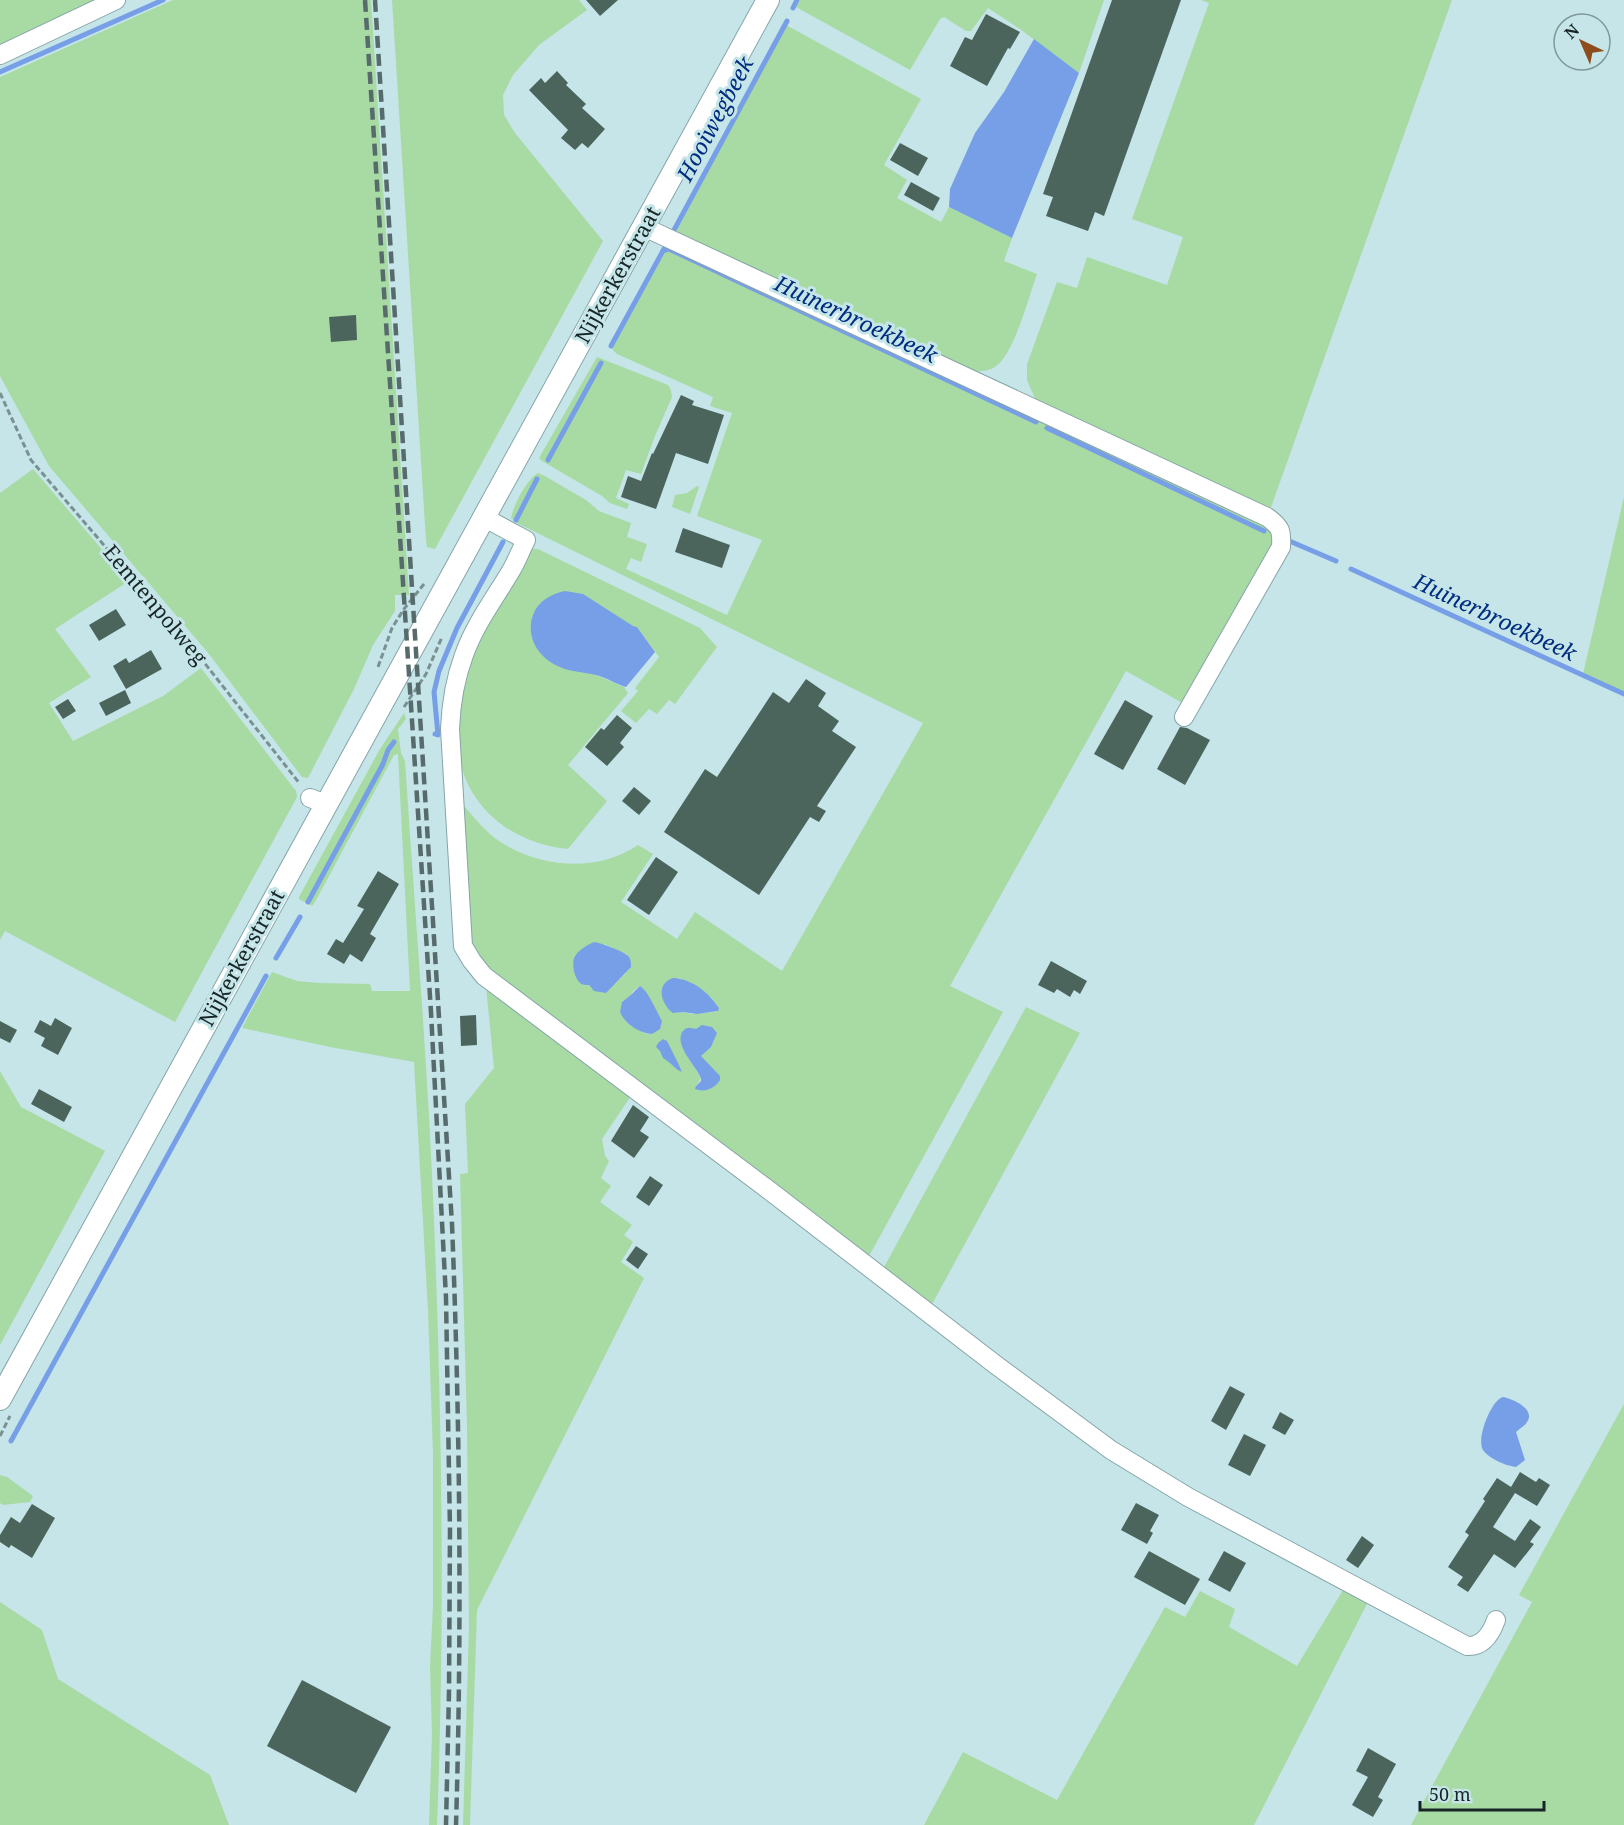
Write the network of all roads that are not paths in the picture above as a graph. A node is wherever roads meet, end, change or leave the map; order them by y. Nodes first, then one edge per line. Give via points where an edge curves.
1 (116, 0) edge
2 (768, 0) edge
3 (0, 55) edge
4 (644, 227) junction
5 (485, 518) junction
6 (1184, 717) dead end
7 (0, 1399) edge
8 (1496, 1620) dead end

1 - 3 street
2 - 4 main road, Nijkerkerstraat
4 - 5 main road, Nijkerkerstraat
4 - 6 street via 1257,512 1277,525 1282,534 1281,547
5 - 7 main road, Nijkerkerstraat via 318,801
5 - 8 street via 526,540 467,648 451,708 463,946 484,976 1111,1450 1188,1497 1467,1646 1479,1645 1488,1637

